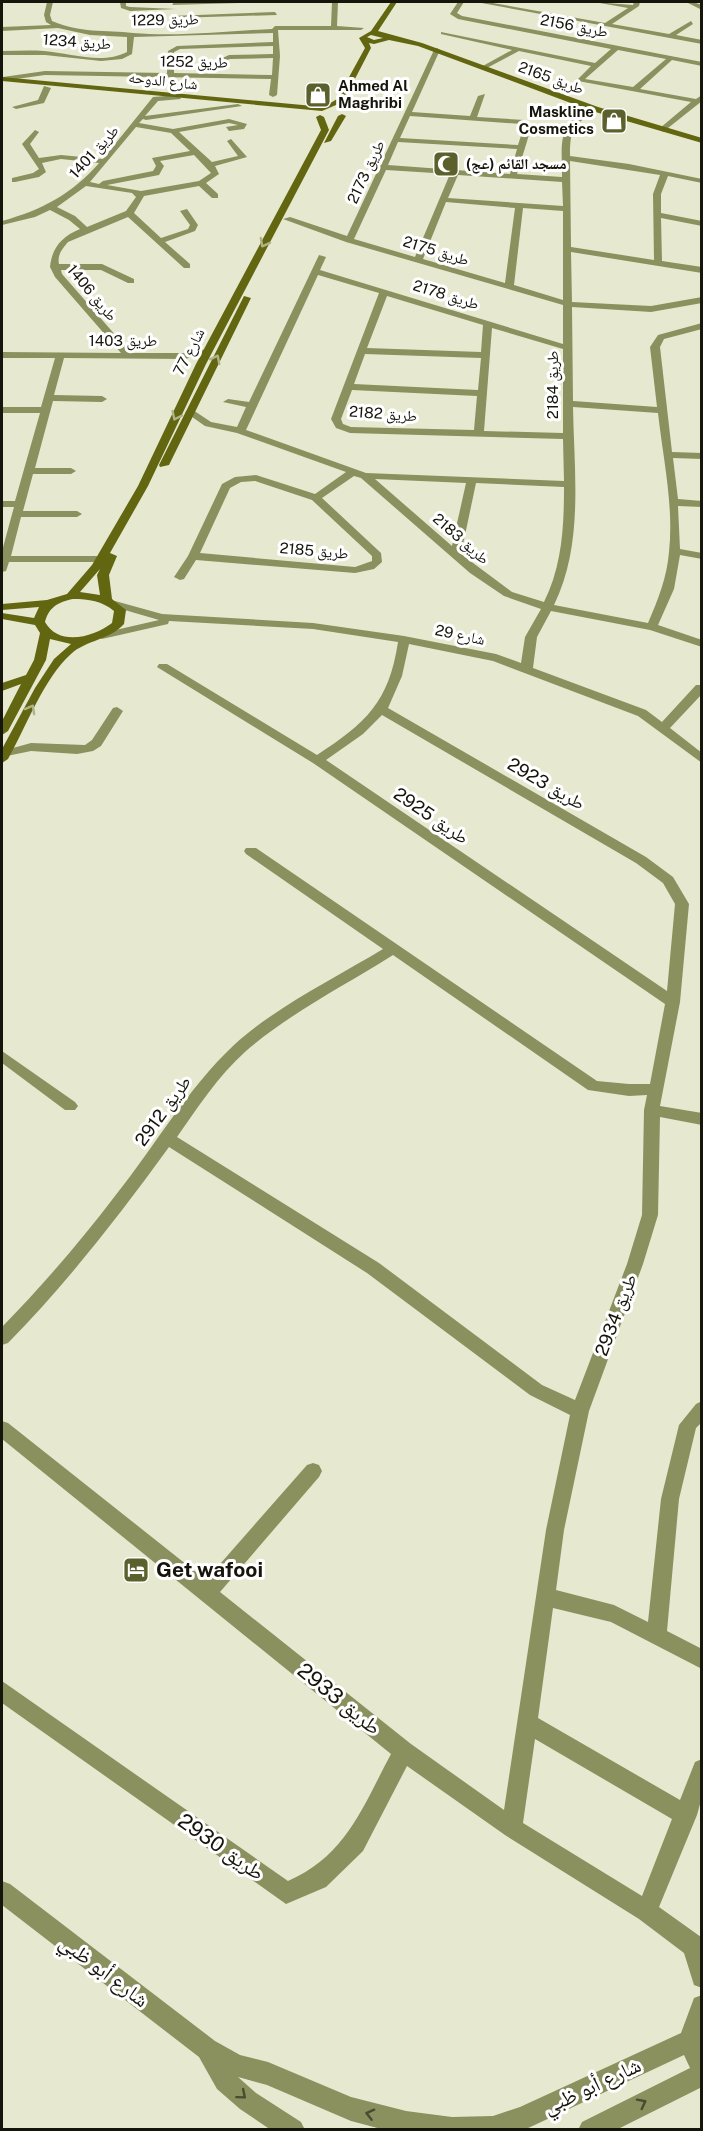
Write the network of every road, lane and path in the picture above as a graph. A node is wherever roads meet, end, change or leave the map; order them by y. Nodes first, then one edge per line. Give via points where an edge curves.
1 (50, 2) edge
2 (123, 2) edge
3 (215, 2) edge
4 (274, 2) edge
5 (335, 2) edge
6 (394, 2) edge
7 (401, 2) edge
8 (461, 2) edge
9 (479, 2) edge
10 (597, 2) edge
11 (689, 2) edge
12 (635, 4) edge
13 (174, 8) edge
14 (702, 8) edge
15 (275, 14) junction
16 (692, 23) dead end
17 (453, 25) dead end
18 (56, 27) junction
19 (334, 28) junction
20 (361, 28) dead end
21 (607, 28) junction
22 (2, 29) edge
23 (44, 29) junction
24 (275, 30) junction
25 (374, 33) junction
26 (443, 33) junction
27 (131, 34) junction
28 (174, 34) junction
29 (55, 36) dead end
30 (672, 36) junction
31 (599, 37) dead end
32 (385, 38) junction
33 (365, 40) junction
34 (702, 42) edge
35 (591, 43) junction
36 (276, 44) junction
37 (428, 46) junction
38 (616, 48) junction
39 (437, 50) junction
40 (516, 50) junction
41 (2, 53) edge
42 (278, 56) junction
43 (671, 58) junction
44 (219, 61) dead end
45 (702, 64) edge
46 (594, 65) junction
47 (483, 68) junction
48 (170, 75) junction
49 (276, 77) junction
50 (39, 78) junction
51 (2, 81) edge
52 (613, 86) junction
53 (47, 88) junction
54 (634, 90) junction
55 (605, 93) dead end
56 (273, 95) junction
57 (482, 96) dead end
58 (178, 97) junction
59 (156, 99) junction
60 (596, 99) dead end
61 (699, 99) edge
62 (168, 100) junction
63 (249, 103) junction
64 (238, 106) junction
65 (279, 106) junction
66 (16, 107) dead end
67 (592, 107) junction
68 (606, 112) junction
69 (322, 113) junction
70 (344, 114) junction
71 (406, 114) junction
72 (473, 118) junction
73 (140, 121) junction
74 (574, 122) junction
75 (229, 129) dead end
76 (663, 130) junction
77 (173, 131) junction
78 (35, 132) dead end
79 (396, 140) junction
80 (231, 141) dead end
81 (702, 141) edge
82 (521, 147) junction
83 (196, 152) junction
84 (568, 158) junction
85 (38, 161) junction
86 (105, 161) junction
87 (210, 165) junction
88 (383, 167) junction
89 (455, 172) junction
90 (664, 173) junction
91 (513, 175) junction
92 (15, 180) dead end
93 (567, 180) junction
94 (702, 181) edge
95 (201, 183) junction
96 (90, 184) junction
97 (140, 194) junction
98 (215, 196) dead end
99 (445, 200) junction
100 (519, 206) junction
101 (53, 208) junction
102 (567, 209) junction
103 (184, 211) dead end
104 (129, 213) junction
105 (658, 214) junction
106 (285, 222) junction
107 (2, 223) edge
108 (702, 224) edge
109 (86, 230) junction
110 (349, 240) junction
111 (159, 241) junction
112 (567, 249) junction
113 (322, 257) dead end
114 (418, 260) junction
115 (658, 262) junction
116 (187, 266) dead end
117 (54, 267) junction
118 (702, 270) edge
119 (315, 271) junction
120 (131, 281) dead end
121 (509, 287) junction
122 (384, 291) junction
123 (702, 300) edge
124 (568, 304) junction
125 (488, 324) junction
126 (702, 326) edge
127 (568, 348) junction
128 (361, 351) junction
129 (207, 352) junction
130 (485, 355) junction
131 (2, 356) edge
132 (60, 356) junction
133 (129, 356) junction
134 (185, 356) junction
135 (201, 364) junction
136 (347, 387) junction
137 (482, 393) junction
138 (49, 398) junction
139 (102, 399) dead end
140 (228, 402) dead end
141 (568, 404) junction
142 (253, 405) junction
143 (2, 410) edge
144 (45, 410) junction
145 (660, 410) junction
146 (190, 412) junction
147 (208, 424) junction
148 (240, 431) junction
149 (180, 433) junction
150 (479, 435) junction
151 (568, 436) junction
152 (667, 455) junction
153 (702, 456) edge
154 (29, 471) junction
155 (71, 471) dead end
156 (353, 472) junction
157 (365, 476) junction
158 (471, 482) junction
159 (569, 484) junction
160 (316, 498) junction
161 (673, 502) junction
162 (2, 504) edge
163 (702, 504) edge
164 (18, 509) junction
165 (77, 514) dead end
166 (675, 551) junction
167 (456, 554) junction
168 (702, 555) edge
169 (193, 556) junction
170 (101, 559) junction
171 (3, 564) edge
172 (180, 578) dead end
173 (70, 596) junction
174 (110, 602) junction
175 (52, 603) junction
176 (547, 607) junction
177 (2, 608) edge
178 (187, 620) junction
179 (39, 622) junction
180 (652, 627) junction
181 (46, 633) junction
182 (102, 636) junction
183 (404, 639) junction
184 (81, 640) junction
185 (702, 644) edge
186 (512, 650) junction
187 (164, 667) dead end
188 (527, 668) junction
189 (31, 677) junction
190 (2, 687) edge
191 (700, 688) dead end
192 (381, 709) junction
193 (117, 711) dead end
194 (664, 728) junction
195 (2, 731) edge
196 (18, 733) junction
197 (31, 747) junction
198 (3, 757) edge
199 (702, 759) edge
200 (317, 760) junction
201 (250, 851) dead end
202 (682, 904) joint
203 (393, 949) junction
204 (673, 1002) junction
205 (2, 1056) edge
206 (654, 1089) junction
207 (70, 1106) dead end
208 (652, 1110) junction
209 (702, 1119) edge
210 (168, 1139) junction
211 (2, 1338) edge
212 (702, 1409) edge
213 (580, 1411) junction
214 (2, 1429) edge
215 (313, 1471) dead end
216 (207, 1593) junction
217 (546, 1597) junction
218 (657, 1634) junction
219 (702, 1660) edge
220 (2, 1691) edge
221 (529, 1724) junction
222 (404, 1751) junction
223 (702, 1769) edge
224 (686, 1815) junction
225 (512, 1828) junction
226 (2, 1892) edge
227 (647, 1911) junction
228 (699, 1948) edge
229 (702, 1977) edge
230 (702, 2006) edge
231 (695, 2038) edge
232 (207, 2049) junction
233 (702, 2068) edge
234 (702, 2074) edge
235 (452, 2129) edge
236 (493, 2129) edge
237 (293, 2130) edge
238 (590, 2130) edge

1 - 18 street via 47,20
2 - 13 street via 123,7 130,9
3 - 4 street
3 - 13 street
4 - 15 street
5 - 19 street
6 - 25 street
7 - 32 street, شارع 77
8 - 35 street, طريق 2156 via 453,14 457,17
9 - 21 street via 534,8
10 - 12 street
11 - 14 street
12 - 21 street
13 - 15 street
13 - 28 street
15 - 24 street
16 - 30 street
17 - 26 street
18 - 23 street, طريق 1229
18 - 27 street, طريق 1229 via 82,33
19 - 20 street, طريق 1229
19 - 24 street, طريق 1229
21 - 30 street
22 - 23 street, طريق 1229
23 - 29 street
24 - 28 street, طريق 1229
24 - 36 street
25 - 32 street
25 - 33 street via 362,36
26 - 37 street
26 - 40 street
27 - 28 street, طريق 1229
27 - 41 street, طريق 1234 via 130,53 122,57 92,59 52,50
30 - 34 street
31 - 35 street
32 - 33 street
32 - 37 street, طريق 2165
32 - 70 street, شارع 77 via 374,48 345,104
33 - 69 street via 368,48 340,100
35 - 38 street, طريق 2156
36 - 42 street
36 - 48 street via 179,47 171,51
37 - 39 street, طريق 2165
38 - 43 street, طريق 2156
38 - 46 street
39 - 47 street, طريق 2165
39 - 71 street, طريق 2173
40 - 46 street
40 - 47 street
42 - 44 street via 229,57
42 - 49 street
43 - 45 street, طريق 2156
43 - 54 street
46 - 52 street via 579,79
47 - 67 street, طريق 2165
48 - 49 street, طريق 1252
48 - 50 street, طريق 1252
49 - 56 street
50 - 51 street, شارع الدوحه
50 - 58 street, شارع الدوحه
51 - 53 street, شارع الدوحه
52 - 54 street
52 - 55 street
53 - 59 street, شارع الدوحه
53 - 66 street via 41,101
54 - 61 street
56 - 63 street
56 - 65 street
57 - 72 street
58 - 59 street
58 - 63 street, شارع الدوحه
59 - 62 street, شارع الدوحه
59 - 73 street, طريق 1401
60 - 67 street
61 - 76 street
62 - 64 street, شارع الدوحه
62 - 73 street, طريق 1401
63 - 65 street, شارع الدوحه
64 - 69 street, شارع الدوحه
64 - 73 street
65 - 69 street, شارع الدوحه
67 - 68 street, طريق 2165
67 - 74 street
68 - 74 street
68 - 76 street, طريق 2165
69 - 70 street
69 -> 129 street, شارع 77 via 325,130
70 - 106 street, شارع 77 via 334,126
71 - 72 street
71 - 79 street, طريق 2173
72 - 82 street via 524,122 528,125
73 - 77 street
73 - 86 street, طريق 1401
74 - 84 street, طريق 2184 via 566,133
75 - 77 street via 243,124 229,121
76 - 81 street, طريق 2165
77 - 83 street
78 - 85 street via 26,144
79 - 82 street
79 - 88 street, طريق 2173
80 - 87 street via 244,155
82 - 91 street
83 - 87 street
83 - 96 street via 155,160 160,166 156,173
84 - 90 street
84 - 93 street, طريق 2184
85 - 86 street via 61,157
85 - 92 street via 41,172
86 - 96 street, طريق 1401
87 - 95 street via 215,174
88 - 89 street
88 - 110 street, طريق 2173
89 - 91 street
89 - 99 street
90 - 94 street
90 - 105 street via 657,188
91 - 93 street
93 - 102 street, طريق 2184
95 - 97 street
95 - 98 street
96 - 97 street
96 - 101 street, طريق 1401
97 - 104 street
99 - 100 street
99 - 114 street
100 - 102 street
100 - 121 street
101 - 107 street, طريق 1401
101 - 109 street
102 - 112 street, طريق 2184
103 - 111 street via 194,225 192,231
104 - 109 street, طريق 1406
104 - 111 street
105 - 108 street
105 - 115 street
106 - 110 street, طريق 2175
146 -> 106 street, شارع 77
109 - 117 street, طريق 1406 via 65,240 53,257
110 - 114 street, طريق 2175
111 - 116 street
112 - 115 street
112 - 124 street, طريق 2184
113 - 119 street
114 - 121 street, طريق 2175
115 - 118 street
117 - 120 street via 102,267
117 - 133 street, طريق 1406
119 - 122 street, طريق 2178
119 - 142 street
121 - 124 street, طريق 2175
122 - 125 street, طريق 2178
122 - 128 street, طريق 2182
123 - 124 street, طريق 2175 via 651,309
124 - 127 street, طريق 2184
125 - 127 street, طريق 2178
125 - 130 street
126 - 145 street via 661,337 654,347
127 - 141 street, طريق 2184
128 - 130 street
128 - 136 street, طريق 2182
129 - 134 street, طريق 1403
129 - 135 street, شارع 77
130 - 137 street
131 - 132 street, طريق 1403
132 - 133 street, طريق 1403
132 - 138 street
133 - 134 street, طريق 1403
134 - 135 street, طريق 1403
135 -> 170 street, شارع 77 via 142,486
136 - 137 street
136 - 150 street, طريق 2182 via 336,419 339,426 350,430
137 - 150 street
138 - 139 street
138 - 144 street
140 - 142 street
141 - 145 street
141 - 151 street, طريق 2184
142 - 148 street
143 - 144 street
144 - 154 street
145 - 152 street
146 - 147 street, طريق 2183
146 - 149 street, شارع 77
147 - 148 street, طريق 2183
147 - 149 street
148 - 156 street, طريق 2183
149 - 174 street, شارع 77 via 106,567 103,583
150 - 151 street, طريق 2182
151 - 159 street, طريق 2184
152 - 153 street
152 - 161 street
154 - 155 street
154 - 164 street
156 - 157 street, طريق 2183
156 - 160 street
157 - 158 street, طريق 2183
157 - 167 street, طريق 2183
158 - 159 street, طريق 2183
158 - 167 street
159 - 176 street, طريق 2184 via 565,565
160 - 169 street, طريق 2185 via 256,478 239,479 226,486
160 - 169 street, طريق 2185 via 366,544 377,562 355,570
161 - 163 street
161 - 166 street
162 - 164 street
164 - 165 street
164 - 171 street
166 - 168 street
166 - 180 street via 668,589
167 - 176 street, طريق 2183 via 494,586
169 - 172 street, طريق 2185
170 - 171 street
170 - 173 street, شارع 77 via 86,582
173 - 174 street via 95,596
173 - 175 street
174 - 178 street, شارع 29 via 148,615
174 - 182 street, شارع 77 via 120,610 118,624
175 - 177 street
175 - 179 street via 41,612
176 - 180 street, طريق 2183
176 - 186 street, طريق 2184
177 - 179 street
178 - 182 street, شارع 29 via 144,625
178 - 183 street, شارع 29 via 313,626
179 - 181 street
180 - 185 street, طريق 2183
181 - 184 street
181 - 189 street via 43,653
182 - 184 street
183 - 186 street, شارع 29
183 - 192 street via 402,657
196 -> 184 street via 57,662
186 - 188 street, شارع 29
186 - 188 street, طريق 2184
187 - 200 street, طريق 2925
188 - 194 street, شارع 29 via 630,707
189 - 190 street
189 - 195 street
191 - 194 street
192 - 200 street
192 - 202 street, طريق 2923 via 641,860 668,880
193 - 197 street via 89,748
194 - 199 street, شارع 29
196 - 197 street
196 - 198 street
197 - 198 street
200 - 204 street, طريق 2925
201 - 203 street
202 - 204 street, طريق 2934
203 - 206 street via 593,1086
203 - 210 street, طريق 2912 via 266,1027 240,1048 213,1075
204 - 206 street, طريق 2934
205 - 207 street
206 - 208 street, طريق 2934
208 - 209 street
208 - 213 street, طريق 2934 via 650,1215
210 - 211 street, طريق 2912 via 50,1289
210 - 213 street via 373,1268 536,1390
212 - 218 street via 688,1425 670,1499
213 - 217 street, طريق 2934 via 555,1530
214 - 216 street, طريق 2933
215 - 216 street
216 - 222 street, طريق 2933
217 - 218 street via 614,1614
217 - 221 street, طريق 2934
218 - 219 street
220 - 222 street, طريق 2930 via 286,1893 318,1879 355,1843
221 - 224 street
221 - 225 street, طريق 2934
222 - 225 street, طريق 2933
223 - 224 street
224 - 227 street
225 - 227 street, طريق 2933
226 - 232 street, شارع أبو ظبي
227 - 228 street, طريق 2933
228 - 229 street
230 - 231 street
231 - 233 street
231 - 236 street, شارع أبو ظبي
235 -> 232 street, شارع أبو ظبي via 406,2123 351,2109 268,2074 236,2065
232 -> 237 street, شارع أبو ظبي via 225,2081
238 -> 234 street, شارع أبو ظبي
235 - 236 street, شارع أبو ظبي

